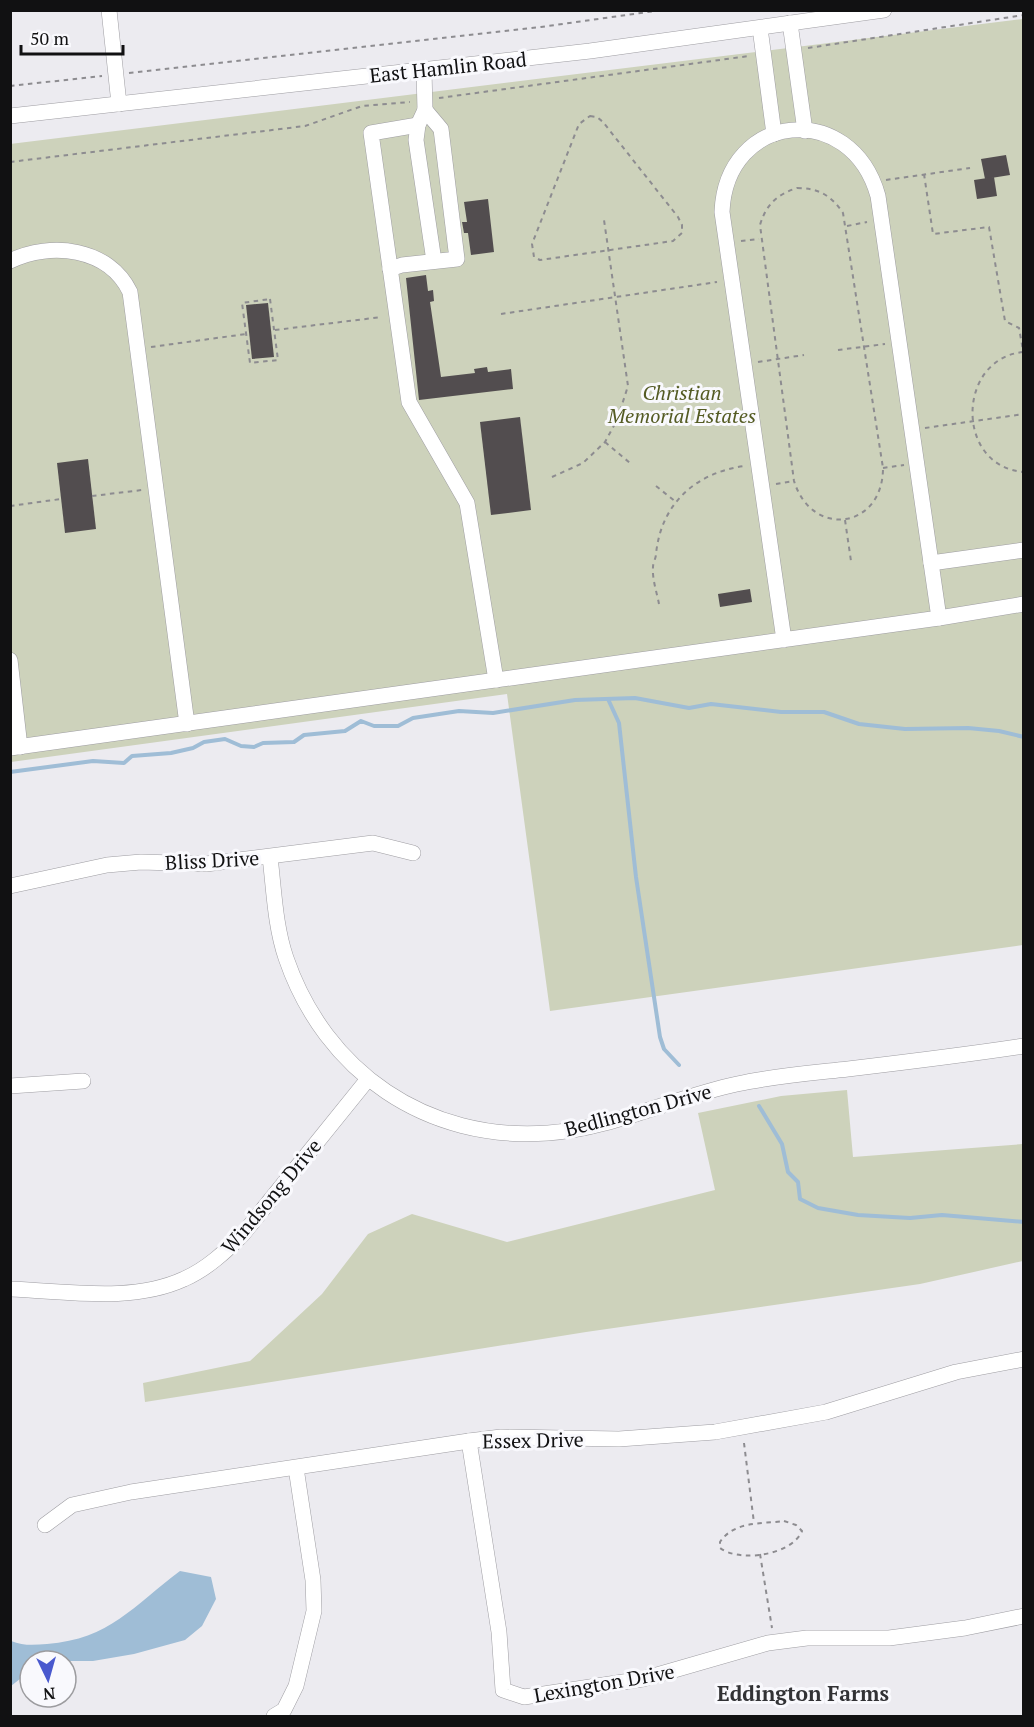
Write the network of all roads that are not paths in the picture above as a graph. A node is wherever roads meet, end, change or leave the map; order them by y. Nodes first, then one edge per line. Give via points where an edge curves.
1 (109, 10) edge
2 (884, 10) edge
3 (790, 24) junction
4 (760, 28) junction
5 (424, 70) junction
6 (119, 104) junction
7 (425, 105) junction
8 (10, 116) edge
9 (418, 125) junction
10 (805, 131) junction
11 (774, 134) junction
12 (10, 261) edge
13 (434, 261) junction
14 (390, 269) junction
15 (1023, 550) edge
16 (931, 563) junction
17 (1023, 604) edge
18 (939, 618) junction
19 (784, 640) junction
20 (10, 660) edge
21 (496, 680) junction
22 (188, 724) junction
23 (15, 748) edge
24 (414, 853) dead end
25 (270, 857) junction
26 (10, 886) edge
27 (1023, 1046) edge
28 (368, 1079) junction
29 (84, 1081) dead end
30 (10, 1086) edge
31 (10, 1288) edge
32 (1023, 1359) edge
33 (469, 1441) junction
34 (296, 1467) junction
35 (45, 1525) dead end
36 (1023, 1616) edge
37 (274, 1716) edge

1 - 6 street
2 - 3 street, East Hamlin Road
3 - 4 street, East Hamlin Road
3 - 10 street
4 - 5 street, East Hamlin Road
4 - 11 street
5 - 6 street, East Hamlin Road
5 - 7 street
6 - 8 street, East Hamlin Road
7 - 9 street
7 - 13 street via 441,129 457,259
9 - 13 street via 416,140
9 - 14 street via 371,133
10 - 11 street
10 - 16 street via 830,136 852,148 874,182
11 - 19 street via 734,165 727,180 722,213
12 - 22 street via 28,254 62,250 89,256 111,266 130,292
13 - 14 street
14 - 21 street via 409,402 467,502
15 - 16 street
16 - 18 street
17 - 18 street
18 - 19 street
19 - 21 street
20 - 23 street
21 - 22 street
22 - 23 street
24 - 25 street, Bliss Drive via 373,843
25 - 26 street, Bliss Drive via 206,864 107,865
25 - 28 street, Bedlington Drive via 285,956 301,996 335,1047
27 - 28 street, Bedlington Drive via 737,1084 578,1129 548,1133 483,1130 446,1122 416,1110
28 - 31 street, Windsong Drive via 243,1234 220,1257 185,1279 152,1290 117,1293
29 - 30 street
32 - 33 street, Essex Drive via 956,1372 826,1412 742,1428 629,1438 501,1437
33 - 34 street, Essex Drive
33 - 36 street, Lexington Drive via 499,1632 503,1690 524,1697 674,1672 736,1650 774,1642 889,1638
34 - 35 street, Essex Drive via 72,1505
34 - 37 street via 314,1611 296,1686 284,1710

